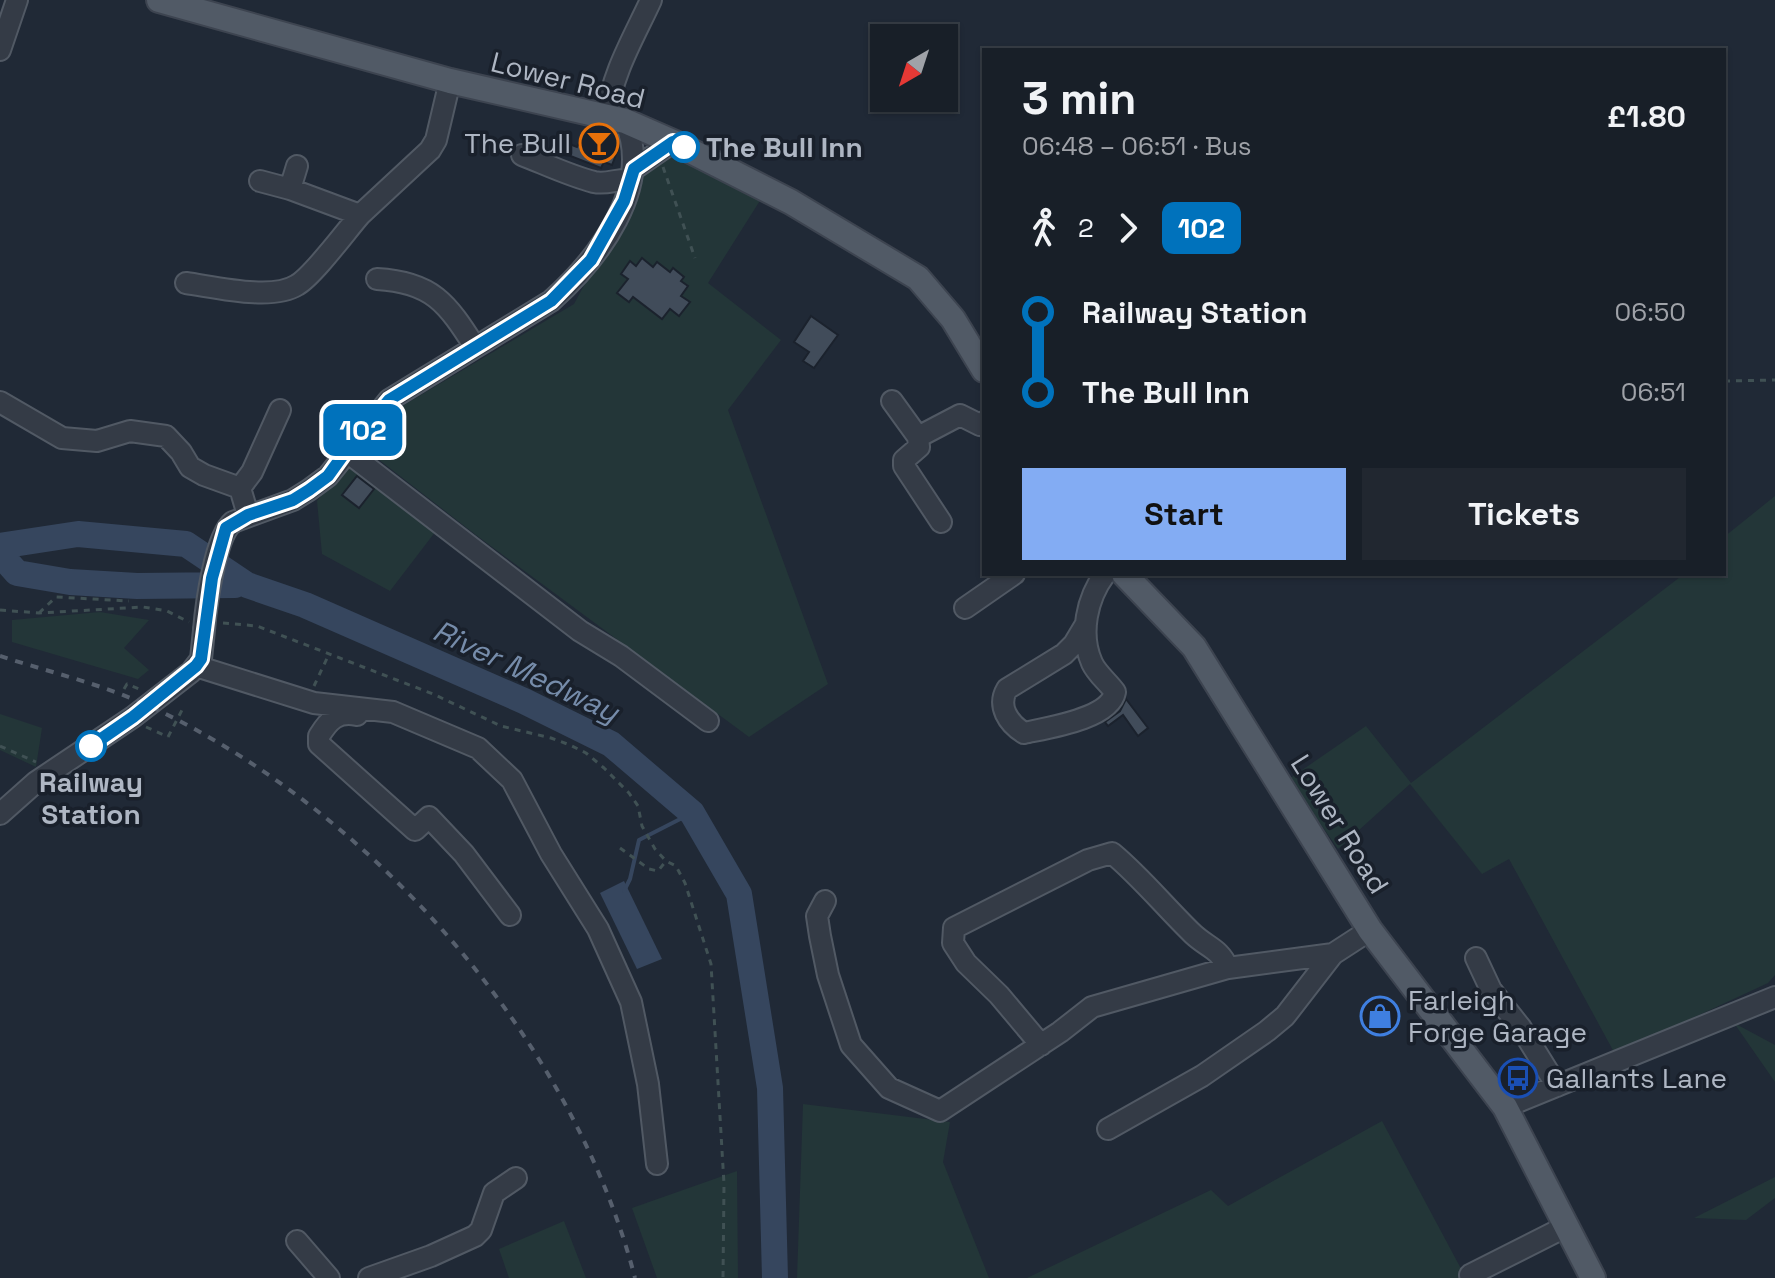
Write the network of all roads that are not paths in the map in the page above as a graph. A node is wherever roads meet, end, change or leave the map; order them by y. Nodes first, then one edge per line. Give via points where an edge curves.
1 (17, 0) edge
2 (159, 0) edge
3 (651, 0) edge
4 (0, 50) edge
5 (450, 81) junction
6 (616, 118) junction
7 (666, 147) junction
8 (522, 155) dead end
9 (297, 166) dead end
10 (632, 175) junction
11 (260, 181) dead end
12 (290, 189) junction
13 (360, 215) junction
14 (393, 275) dead end
15 (186, 283) dead end
16 (475, 347) junction
17 (982, 367) edge
18 (892, 401) dead end
19 (0, 402) edge
20 (280, 410) dead end
21 (982, 424) edge
22 (918, 437) junction
23 (346, 451) junction
24 (240, 488) junction
25 (241, 519) junction
26 (941, 522) dead end
27 (1011, 576) edge
28 (1104, 576) edge
29 (1126, 576) edge
30 (965, 608) dead end
31 (1086, 624) junction
32 (196, 666) junction
33 (393, 712) junction
34 (708, 721) dead end
35 (0, 814) edge
36 (825, 901) dead end
37 (510, 915) dead end
38 (1370, 930) junction
39 (1333, 954) junction
40 (1476, 958) dead end
41 (1228, 968) junction
42 (1774, 999) edge
43 (1041, 1045) junction
44 (1557, 1086) junction
45 (1505, 1107) junction
46 (1108, 1129) dead end
47 (657, 1164) dead end
48 (516, 1178) dead end
49 (1567, 1226) junction
50 (297, 1241) dead end
51 (329, 1278) edge
52 (369, 1278) edge
53 (1472, 1278) edge
54 (1593, 1278) edge

1 - 4 street
2 - 5 main road, Lower Road
3 - 6 street via 608,99
5 - 6 main road, Lower Road
5 - 13 street via 430,150
6 - 7 main road, Lower Road
6 - 10 street via 633,139
7 - 10 street
7 - 17 main road, Lower Road via 791,202 918,278 953,319
8 - 10 street via 593,182 607,184
9 - 12 street
10 - 16 street via 616,218 571,283
11 - 12 street
12 - 13 street
13 - 15 street via 297,286 248,291
14 - 16 street via 435,294
16 - 23 street via 389,400
18 - 22 street
19 - 24 street via 62,438 97,441 130,431 166,436 190,467
20 - 24 street
21 - 22 street via 960,415
22 - 26 street via 919,447 904,466
23 - 25 street via 328,476 309,490
23 - 34 street via 580,631
24 - 25 street
25 - 32 street, bridge via 223,536
27 - 30 street
28 - 31 street via 1093,593
29 - 38 main road, Lower Road via 1194,647
31 - 31 street via 1092,663 1115,692 1114,698 1084,719 1024,733 1014,727 1003,709 1007,689 1064,654
32 - 33 street via 308,701
32 - 35 street
33 - 37 street via 389,724 345,713 335,716 319,744 415,830 429,817
33 - 47 street via 478,748 512,780 598,929 631,1002
36 - 43 street via 817,916 820,936 851,1045 889,1088 940,1111
38 - 39 street
38 - 45 main road, Lower Road
39 - 41 street
39 - 46 street via 1267,1031 1202,1076
40 - 44 street via 1491,990
41 - 43 street via 1092,1007
41 - 43 street via 1221,953 1196,937 1112,853 1088,860 954,928 953,943 966,963
42 - 44 street
44 - 45 street
45 - 49 main road, Lower Road
48 - 52 street via 494,1193 475,1236
49 - 53 street
49 - 54 main road, Lower Road
50 - 51 street

